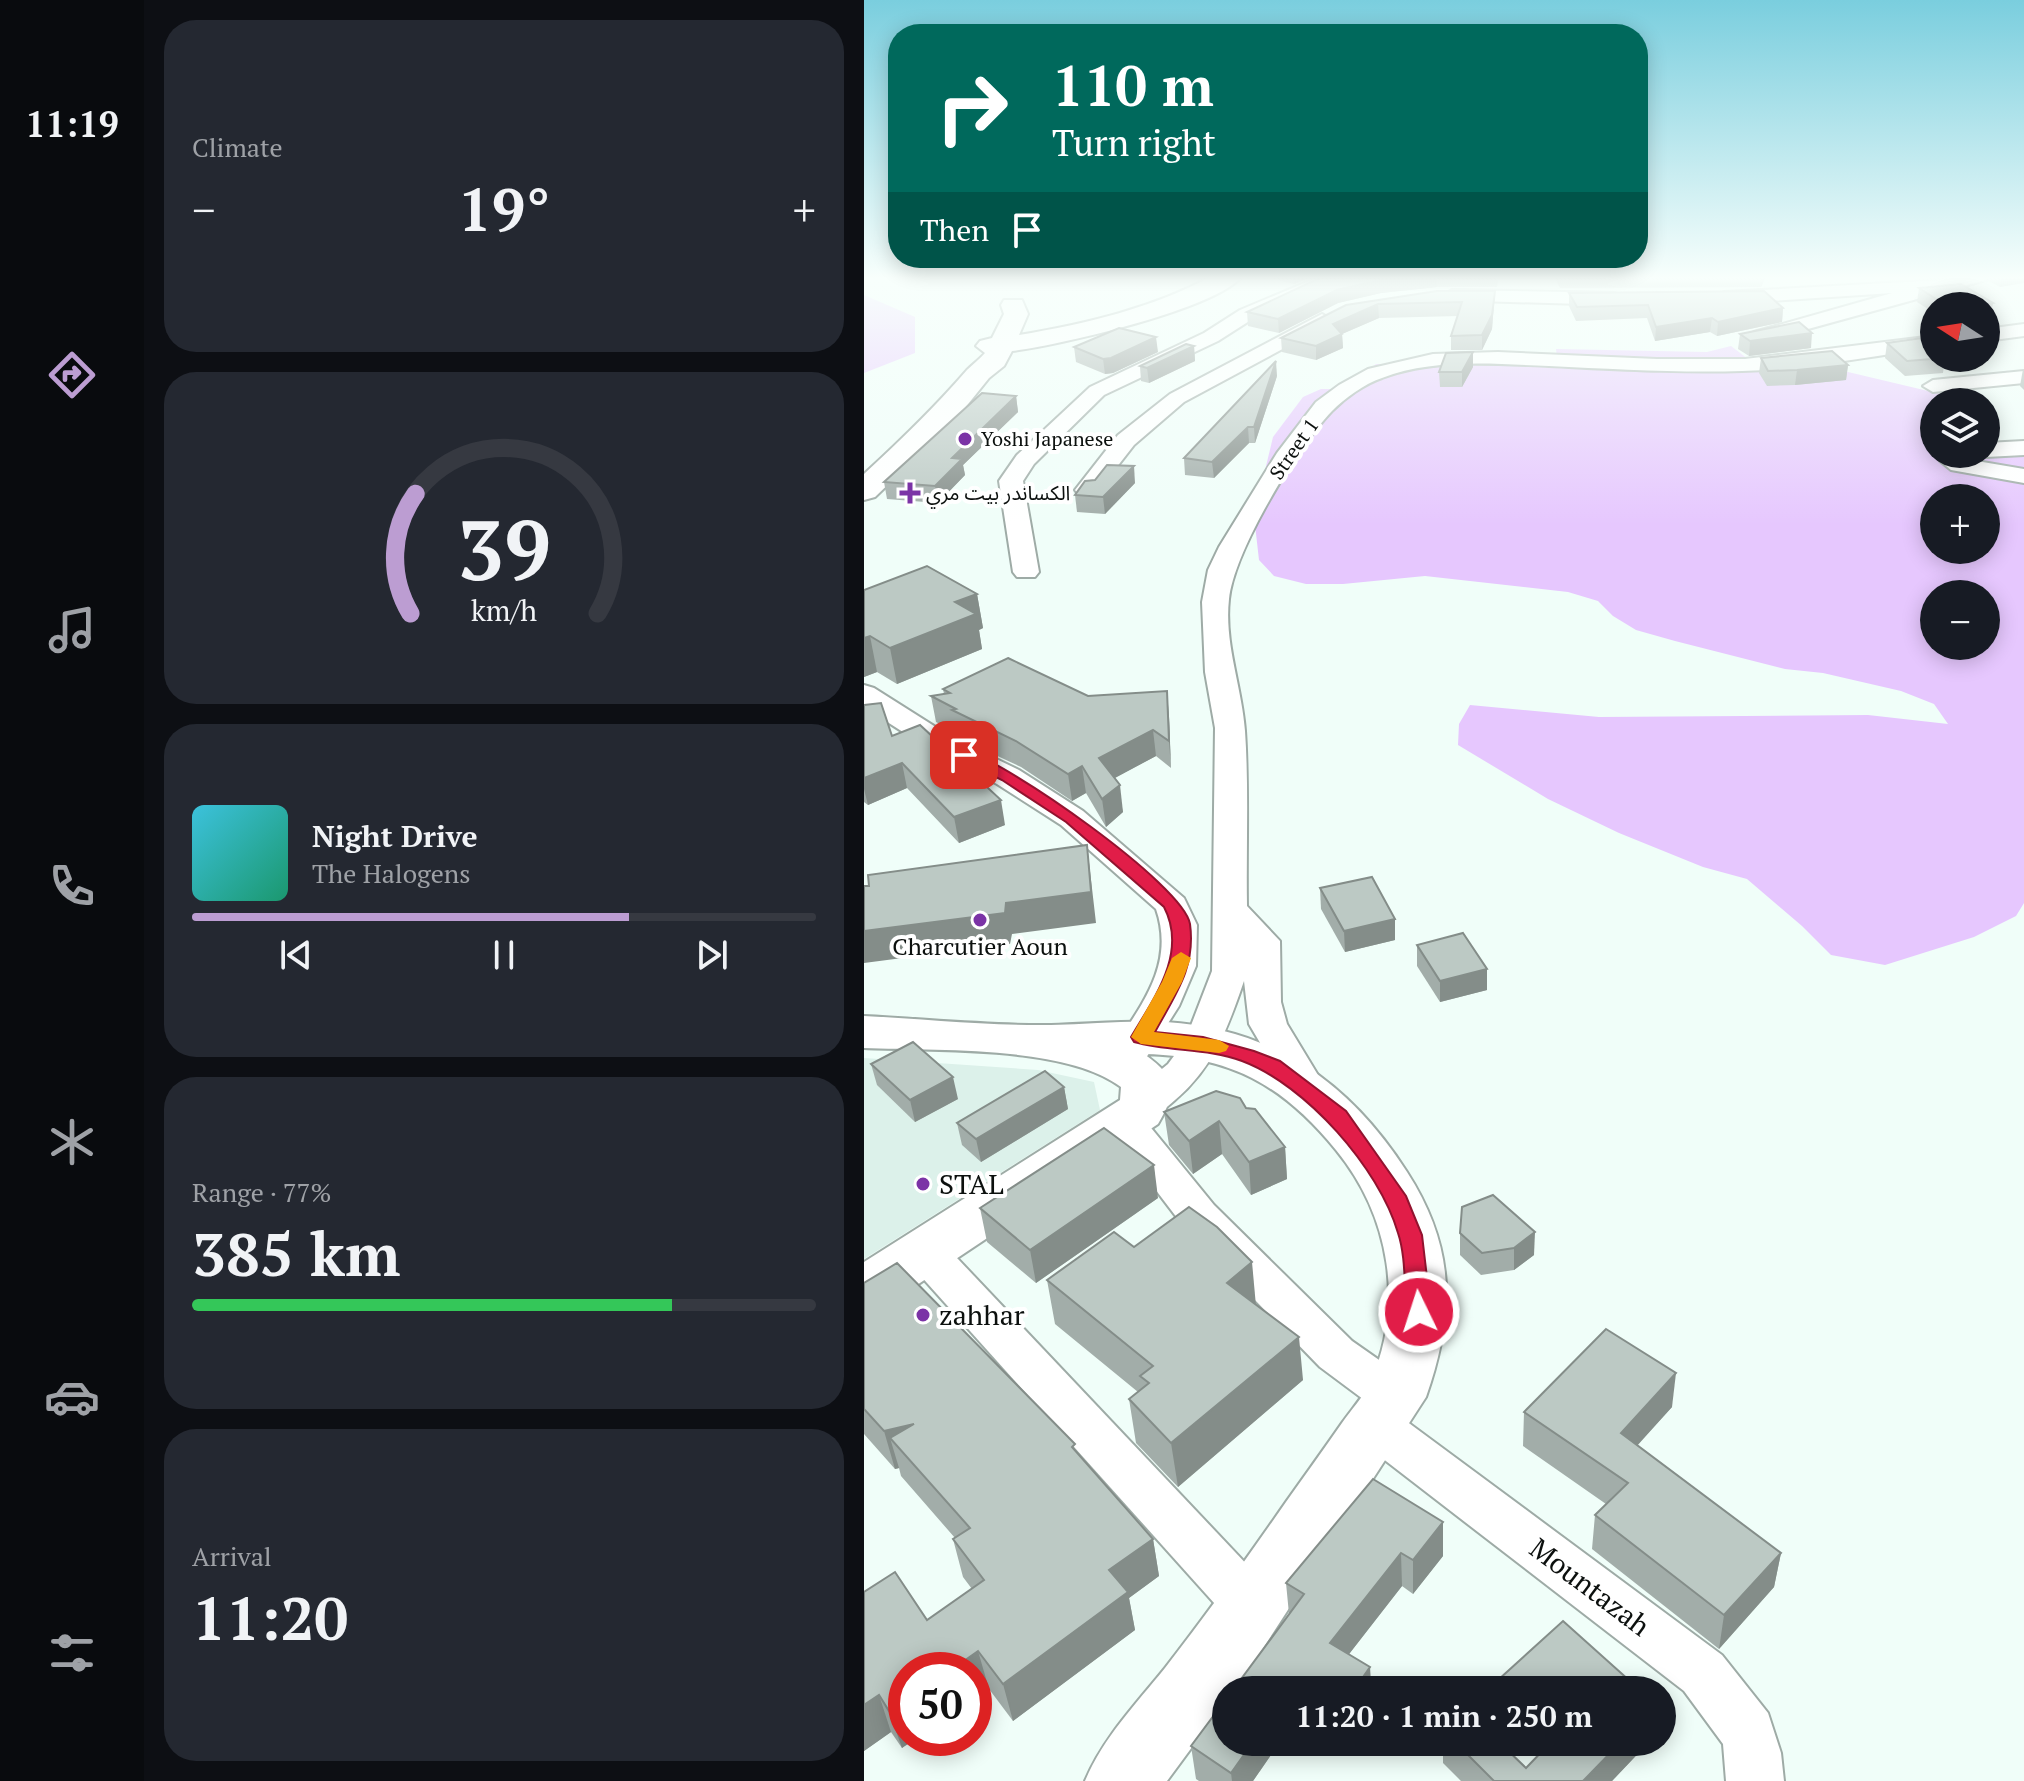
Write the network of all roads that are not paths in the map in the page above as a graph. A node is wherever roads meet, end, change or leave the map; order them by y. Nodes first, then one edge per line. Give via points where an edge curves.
1 (985, 359) edge
2 (1162, 359) edge
3 (1247, 359) edge
4 (1444, 359) edge
5 (1520, 359) edge
6 (1634, 359) edge
7 (1793, 359) edge
8 (1611, 363) junction
9 (2024, 377) edge
10 (1933, 386) dead end
11 (2024, 448) edge
12 (2000, 449) edge
13 (1977, 468) edge
14 (2024, 476) edge
15 (1087, 490) edge
16 (864, 491) edge
17 (1026, 572) dead end
18 (864, 694) edge
19 (1232, 910) junction
20 (864, 1032) edge
21 (1203, 1043) junction
22 (1133, 1082) junction
23 (1307, 1090) junction
24 (925, 1252) junction
25 (864, 1291) edge
26 (1386, 1412) junction
27 (1251, 1606) junction
28 (1764, 1772) edge
29 (1122, 1781) edge

1 - 16 main road via 946,413
2 - 17 street via 1097,391 1025,460 1011,481
3 - 15 street via 1177,398 1126,440
4 - 19 street, Street 1 via 1388,369 1334,398 1288,453 1221,570 1215,602 1219,672 1230,728
5 - 8 street, Street 1
6 - 8 street
7 - 8 street, Street 1 via 1745,365
9 - 10 street
11 - 12 street
13 - 14 street
18 - 22 street via 1072,818 1172,905 1180,920 1181,959
19 - 21 street, Street 1 via 1230,971
19 - 23 street via 1262,941 1268,1024
20 - 22 main road via 1049,1041
21 - 22 main road
21 - 23 main road via 1273,1066
22 - 24 main road
22 - 26 street, Mountazah via 1199,1216
23 - 26 main road via 1338,1116 1369,1157 1395,1196 1411,1235 1419,1312 1411,1355
24 - 25 main road
24 - 27 street
26 - 27 main road
26 - 28 street, Mountazah via 1703,1673 1748,1732
27 - 29 main road

